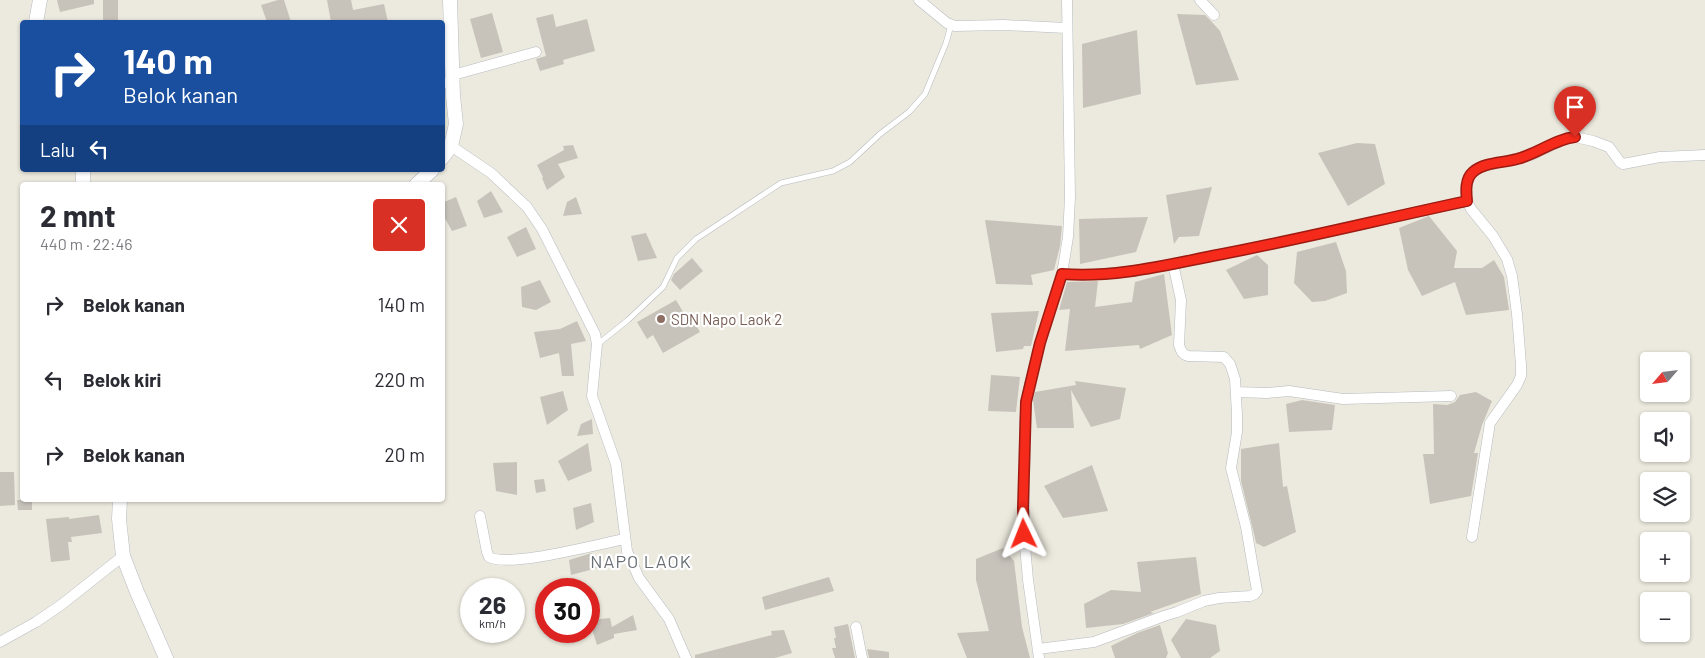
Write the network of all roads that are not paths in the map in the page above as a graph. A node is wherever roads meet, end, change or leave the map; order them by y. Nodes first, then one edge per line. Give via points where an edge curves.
1 (40, 0) edge
2 (450, 0) edge
3 (919, 0) edge
4 (1067, 0) edge
5 (1200, 0) edge
6 (1214, 15) dead end
7 (36, 20) edge
8 (951, 25) junction
9 (1066, 28) junction
10 (536, 52) dead end
11 (449, 80) edge
12 (451, 146) junction
13 (445, 154) edge
14 (1705, 155) edge
15 (430, 172) edge
16 (419, 182) edge
17 (1467, 201) junction
18 (1173, 264) junction
19 (1062, 274) junction
20 (597, 344) junction
21 (1236, 392) junction
22 (1451, 396) dead end
23 (120, 502) edge
24 (480, 516) dead end
25 (1472, 538) dead end
26 (625, 539) junction
27 (123, 556) junction
28 (856, 627) dead end
29 (0, 642) edge
30 (1038, 654) edge
31 (166, 658) edge
32 (686, 658) edge
33 (862, 658) edge

1 - 7 street
2 - 11 street
3 - 8 street
4 - 9 street
5 - 6 street
8 - 9 street
8 - 20 lane via 924,94 909,112 850,162 833,171 781,183 696,239 677,258 663,287
9 - 19 street via 1070,197
10 - 11 street
11 - 12 street via 456,124
12 - 13 street
12 - 20 street via 490,173 527,207 542,229 581,305
14 - 17 street via 1660,157 1623,164 1609,147 1594,141 1569,138 1531,155 1474,170 1467,183
15 - 16 street
17 - 18 street
17 - 25 street via 1507,259 1512,276 1521,365 1517,385 1490,423
18 - 19 street via 1112,274
18 - 21 street via 1181,300 1181,352 1188,356 1224,358 1235,379
19 - 30 street via 1040,343 1026,409 1024,534
20 - 26 street via 592,396 616,464
21 - 22 street via 1289,391 1376,399
21 - 30 street via 1237,432 1231,468 1246,526 1256,594 1204,601 1094,642
23 - 27 street
24 - 26 street via 489,557 499,560
26 - 32 street via 627,552 639,578 669,619
27 - 29 street via 61,605
27 - 31 street
28 - 33 street

